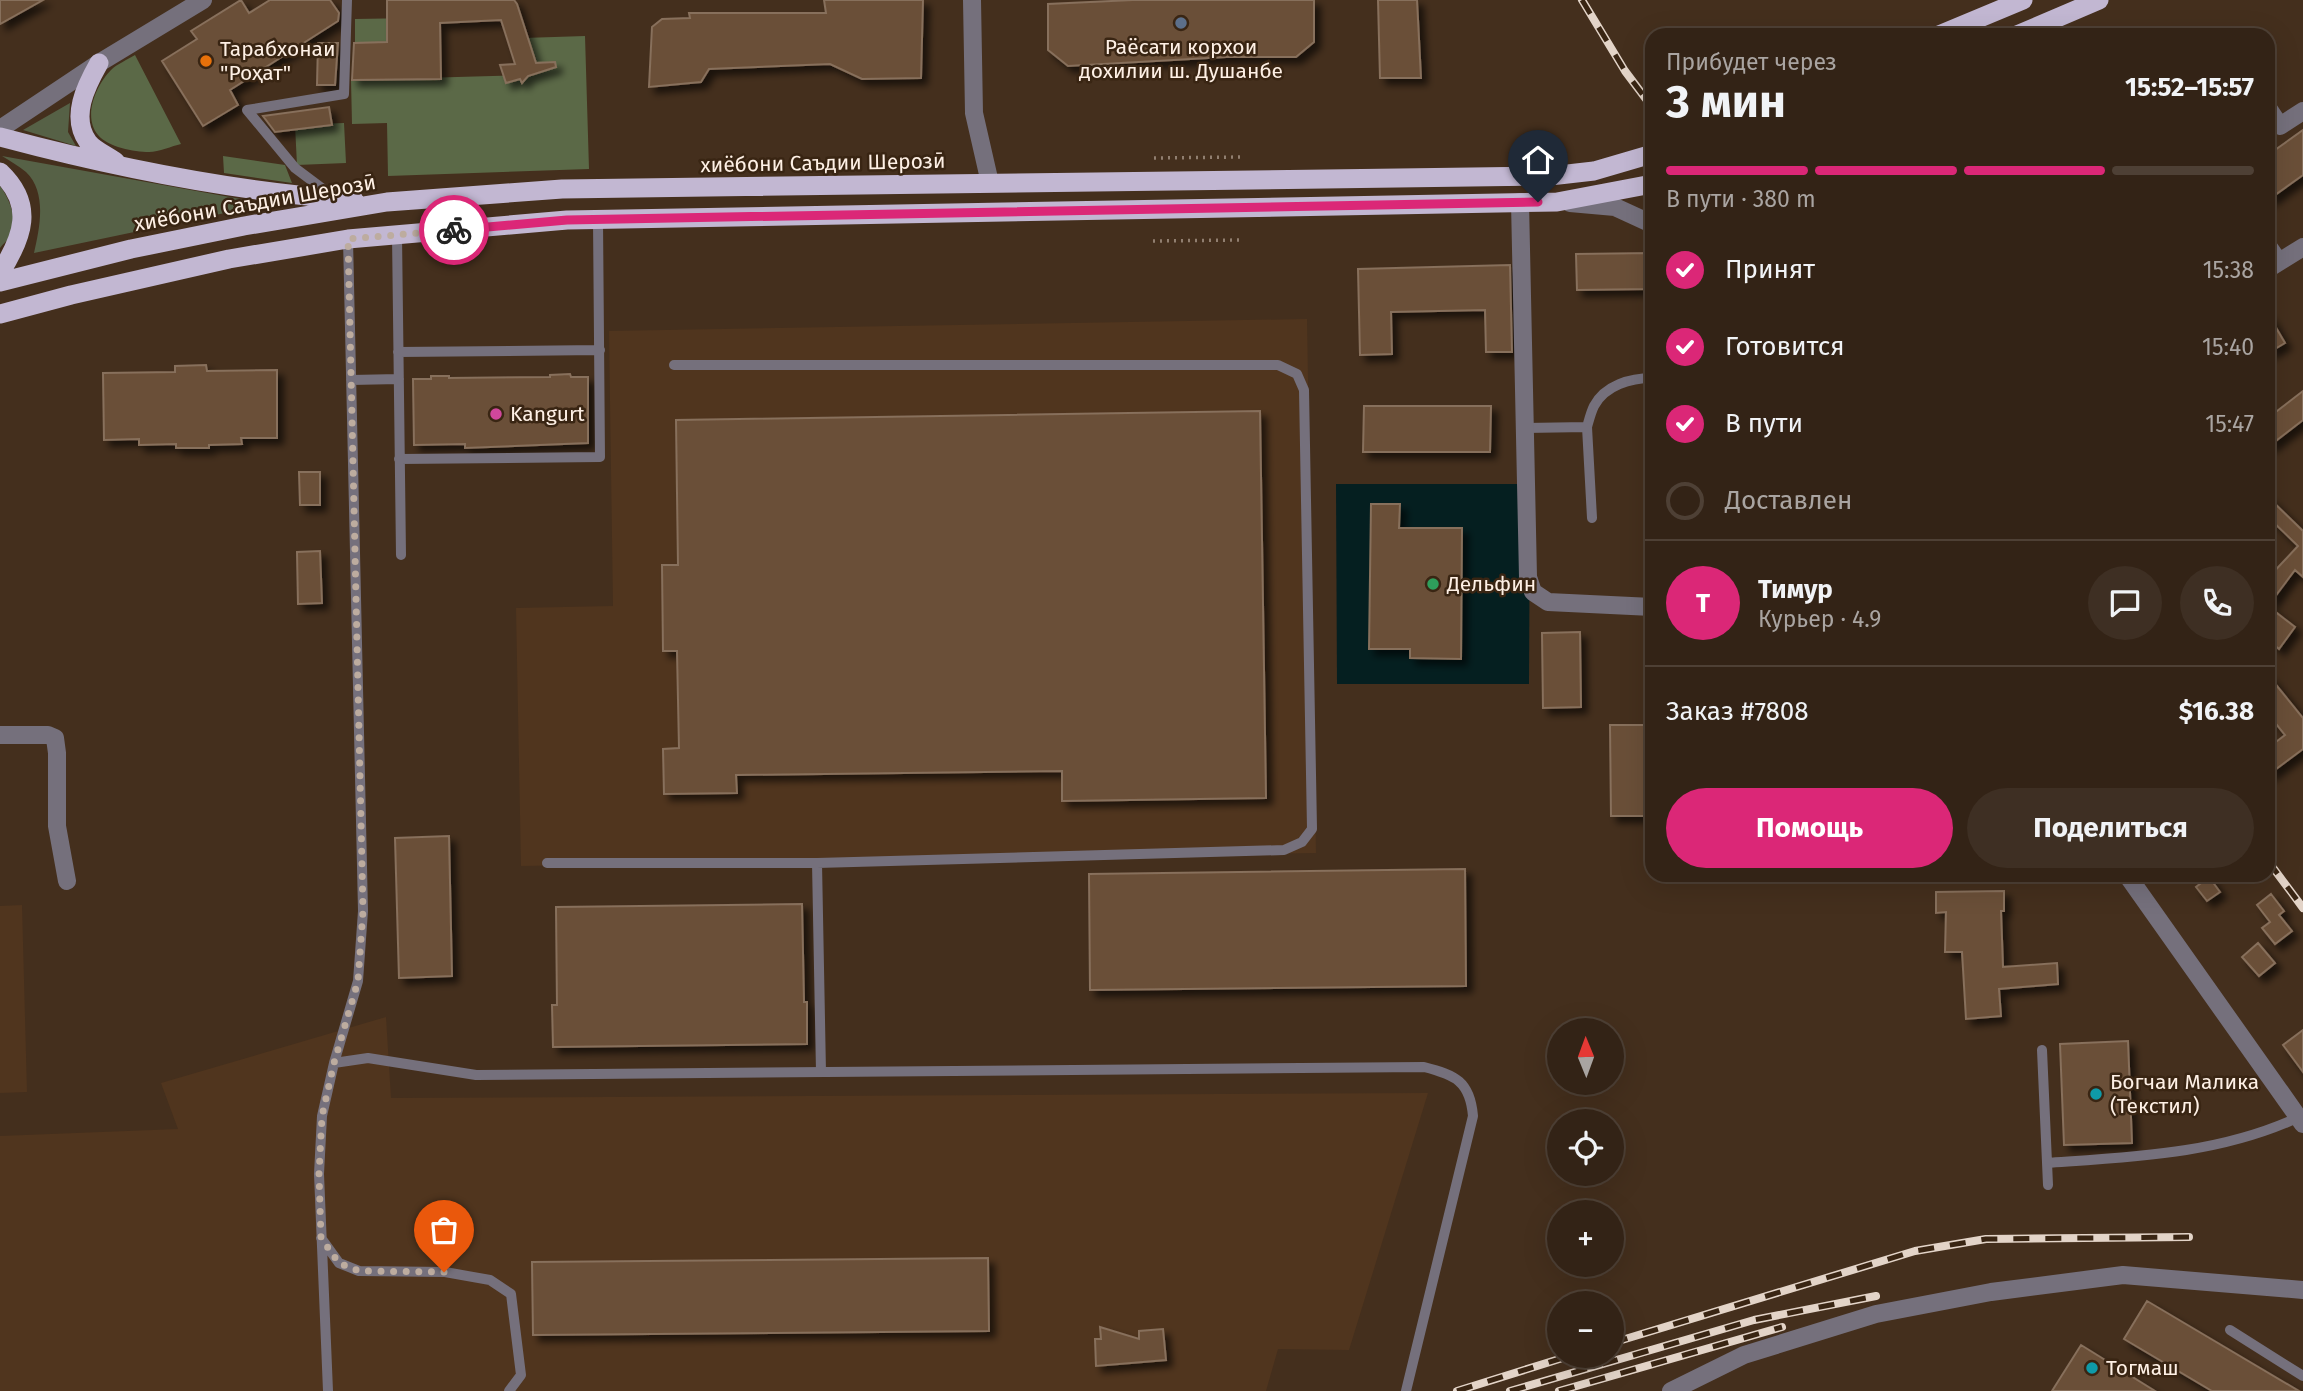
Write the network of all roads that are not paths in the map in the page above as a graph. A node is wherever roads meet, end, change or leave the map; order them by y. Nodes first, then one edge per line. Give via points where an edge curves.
1 (203, 0) edge
2 (347, 0) edge
3 (972, 0) edge
4 (2023, 0) edge
5 (2099, 0) edge
6 (1957, 28) edge
7 (2033, 28) edge
8 (99, 63) junction
9 (2303, 111) edge
10 (2275, 118) edge
11 (0, 129) edge
12 (0, 138) edge
13 (1645, 156) edge
14 (122, 166) junction
15 (0, 172) edge
16 (990, 183) junction
17 (1645, 185) edge
18 (336, 199) junction
19 (387, 202) junction
20 (1520, 202) junction
21 (1557, 202) junction
22 (598, 220) junction
23 (1645, 221) edge
24 (397, 235) junction
25 (348, 239) junction
26 (2303, 247) edge
27 (2275, 265) edge
28 (0, 273) edge
29 (0, 282) edge
30 (0, 314) edge
31 (600, 350) junction
32 (398, 352) junction
33 (674, 365) dead end
34 (1645, 378) edge
35 (398, 379) junction
36 (351, 380) junction
37 (1587, 427) junction
38 (1525, 428) junction
39 (399, 458) junction
40 (1592, 518) dead end
41 (401, 555) dead end
42 (1645, 607) edge
43 (0, 735) edge
44 (547, 863) dead end
45 (817, 863) junction
46 (67, 881) dead end
47 (2132, 882) edge
48 (2042, 1050) dead end
49 (334, 1063) junction
50 (821, 1072) junction
51 (2301, 1121) edge
52 (2047, 1163) junction
53 (2048, 1185) dead end
54 (321, 1238) junction
55 (2303, 1290) edge
56 (2230, 1329) dead end
57 (2303, 1376) edge
58 (328, 1391) edge
59 (509, 1391) edge
60 (1406, 1391) edge
61 (1671, 1391) edge

1 - 8 street
2 - 18 lane via 344,94 247,110 295,168
3 - 16 street via 974,113
4 - 6 highway
5 - 7 highway
8 - 11 street
8 - 14 highway via 85,88 80,119 89,143
9 - 10 street via 2280,126
12 - 14 highway
13 - 16 highway, хиёбони Саъдии Шерозӣ via 1594,171 1550,176
14 - 18 highway
15 - 28 highway via 16,191 23,211 13,253
16 - 19 highway, хиёбони Саъдии Шерозӣ via 562,189
17 - 21 highway
18 - 19 highway
19 - 29 highway, хиёбони Саъдии Шерозӣ via 131,249
20 - 21 highway
20 - 22 highway
20 - 38 street
21 - 23 street via 1615,207
22 - 24 highway
22 - 31 lane
24 - 25 highway
24 - 32 lane
25 - 30 highway via 229,259
25 - 36 lane
26 - 27 street
31 - 32 lane
31 - 39 lane via 600,457
32 - 35 lane
33 - 45 lane via 1278,365 1297,374 1304,390 1312,830 1302,842 1284,850
34 - 37 lane via 1611,388 1595,404
35 - 36 lane
35 - 39 lane
36 - 49 lane via 363,911 358,981
37 - 38 lane
37 - 40 lane
38 - 42 street via 1528,577 1533,592 1548,602
39 - 41 lane
43 - 46 street via 55,738 57,826
44 - 45 lane
45 - 50 lane
47 - 51 street
48 - 52 lane
49 - 50 lane via 368,1058 475,1075
49 - 54 lane via 322,1116
50 - 60 lane via 1423,1067 1449,1073 1471,1094 1474,1116
51 - 52 lane via 2165,1155
52 - 53 lane
54 - 58 lane
54 - 59 lane via 339,1263 359,1271 444,1272 489,1280 511,1294 521,1375
55 - 61 street via 2123,1275 1991,1292 1877,1314 1744,1355
56 - 57 lane

